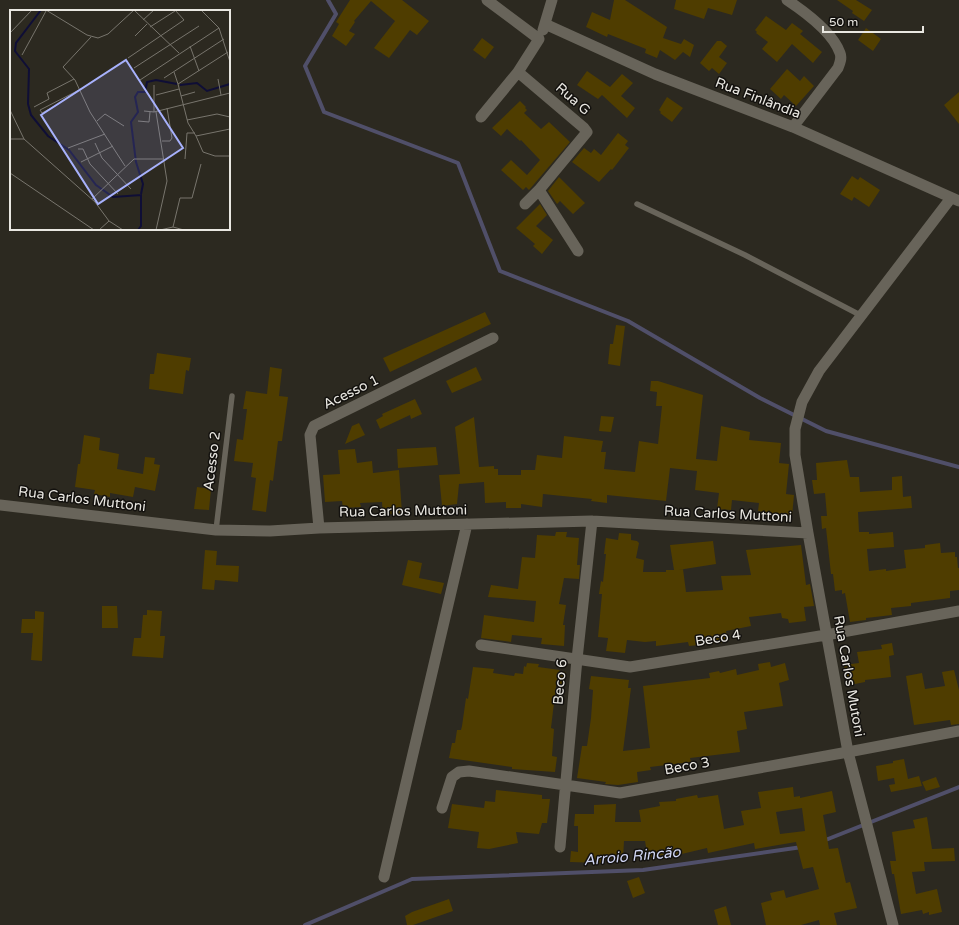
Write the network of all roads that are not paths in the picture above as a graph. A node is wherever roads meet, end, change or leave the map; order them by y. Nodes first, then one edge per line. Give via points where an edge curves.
1 (487, 0) edge
2 (552, 0) edge
3 (787, 0) edge
4 (545, 24) junction
5 (539, 39) junction
6 (518, 72) junction
7 (481, 117) dead end
8 (793, 127) junction
9 (539, 190) junction
10 (955, 200) edge
11 (525, 204) dead end
12 (637, 204) dead end
13 (578, 251) dead end
14 (862, 316) junction
15 (493, 338) dead end
16 (232, 396) dead end
17 (0, 505) edge
18 (592, 521) junction
19 (468, 524) junction
20 (320, 528) junction
21 (216, 530) junction
22 (808, 533) junction
23 (959, 611) edge
24 (826, 635) junction
25 (481, 645) dead end
26 (577, 659) junction
27 (959, 731) edge
28 (848, 752) junction
29 (565, 786) junction
30 (442, 808) dead end
31 (560, 847) dead end
32 (384, 877) dead end
33 (893, 925) edge

1 - 5 street
2 - 4 street
3 - 8 street via 826,32 840,54 841,61
4 - 5 street
4 - 8 street, Rua Finlândia via 655,74
5 - 6 street
6 - 7 street
6 - 9 street, Rua G via 587,132
8 - 10 street, Rua Finlândia
9 - 11 street
9 - 13 street
10 - 14 street, Rua Carlos Mutoni
12 - 14 lane via 745,255
14 - 22 street, Rua Carlos Mutoni via 819,371 802,402 795,429 795,454
15 - 20 street, Acesso 1 via 314,426 310,435
16 - 21 lane, Acesso 2
17 - 21 street, Rua Carlos Muttoni
18 - 19 street, Rua Carlos Muttoni
18 - 22 street, Rua Carlos Muttoni
18 - 26 street, Beco 6
19 - 20 street, Rua Carlos Muttoni
19 - 32 street
20 - 21 street, Rua Carlos Muttoni via 270,531
22 - 24 street, Rua Carlos Mutoni
23 - 24 street, Beco 4
24 - 26 street, Beco 4 via 630,667
24 - 28 street, Rua Carlos Mutoni
25 - 26 street, Beco 4
26 - 29 street, Beco 6
27 - 28 street, Beco 3
28 - 29 street, Beco 3 via 620,794
28 - 33 street, Rua Carlos Mutoni
29 - 30 street, Beco 3 via 469,770 452,777
29 - 31 street, Beco 6

